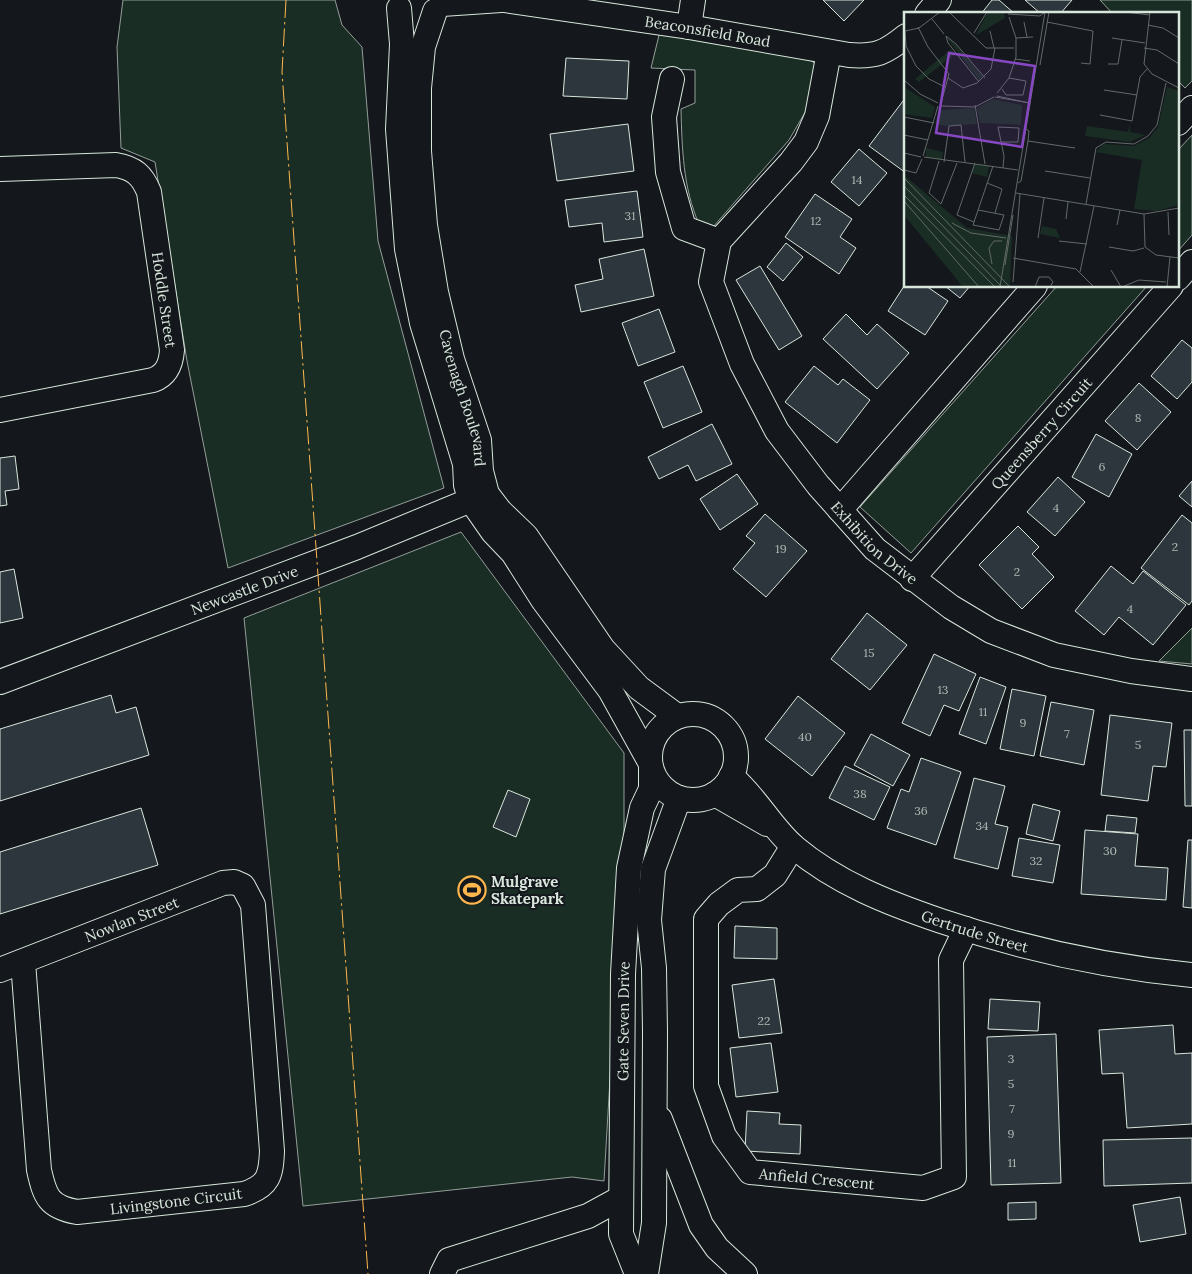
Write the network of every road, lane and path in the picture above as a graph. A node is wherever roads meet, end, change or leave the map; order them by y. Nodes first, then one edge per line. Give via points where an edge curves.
1 (503, 0) edge
2 (693, 0) edge
3 (939, 0) edge
4 (397, 4) edge
5 (441, 5) edge
6 (929, 12) edge
7 (689, 27) junction
8 (904, 38) edge
9 (829, 52) junction
10 (672, 79) dead end
11 (1192, 108) edge
12 (1180, 121) edge
13 (0, 169) edge
14 (720, 241) junction
15 (1192, 262) edge
16 (1180, 276) edge
17 (1033, 288) edge
18 (1169, 288) edge
19 (0, 410) edge
20 (478, 497) junction
21 (840, 510) junction
22 (912, 579) junction
23 (1192, 679) edge
24 (0, 682) edge
25 (678, 716) junction
26 (650, 765) junction
27 (731, 776) junction
28 (715, 794) junction
29 (679, 798) junction
30 (787, 839) junction
31 (253, 905) joint
32 (966, 929) junction
33 (23, 962) junction
34 (0, 970) edge
35 (1192, 975) edge
36 (654, 1098) junction
37 (621, 1198) junction
38 (442, 1274) edge
39 (638, 1274) edge
40 (646, 1274) edge
41 (745, 1274) edge

1 - 5 street, Beaconsfield Road
1 - 7 street, Beaconsfield Road
2 - 7 street
3 - 6 street
4 - 5 street, Beaconsfield Road via 407,13 417,16
4 - 20 street, Cavenagh Boulevard via 402,44 398,129 407,249 422,323 465,464 466,485
5 - 20 street, Cavenagh Boulevard via 422,48 419,151 425,225 436,292 452,359 479,440 481,471
7 - 9 street, Beaconsfield Road
8 - 9 street, Beaconsfield Road via 887,51 867,56
9 - 14 street, Exhibition Drive via 817,116 806,142
10 - 14 street via 664,117 668,172 684,228
11 - 12 street
13 - 19 street, Hoddle Street via 116,165 129,167 138,173 149,192 172,350 171,361 160,377 153,380
14 - 21 street, Exhibition Drive via 711,282 742,364 777,431
15 - 16 street
17 - 21 street
18 - 22 street, Queensberry Circuit
20 - 24 street, Newcastle Drive via 357,547
20 - 25 street, Cavenagh Boulevard via 500,511 526,536 603,649 639,688
20 - 26 street via 543,600 610,690
21 - 22 street, Exhibition Drive via 876,549
22 - 23 street, Exhibition Drive via 991,630 1054,655 1131,671
25 - 26 street via 656,734 650,748
25 - 27 street via 698,714 718,722 725,729 735,750
26 - 29 street via 656,782
26 - 37 street, Gate Seven Drive via 651,789 642,808 629,868 623,974
27 - 28 street
27 - 30 street, Gertrude Street via 748,790
28 - 29 street via 703,799
28 - 30 street, Gertrude Street
29 - 36 street, Gate Seven Drive via 653,869 649,920 654,977
30 - 32 street, Gertrude Street via 837,878 887,902
30 - 32 street, Anfield Crescent via 776,875 757,889 738,890 706,919 706,1086 724,1136 750,1172 923,1188 954,1177 951,960
31 - 33 street, Nowlan Street via 243,886 234,882 223,883
31 - 33 street, Livingstone Circuit via 272,1151 267,1181 257,1190 244,1194 77,1212 63,1210 50,1201 39,1170
32 - 35 street, Gertrude Street via 1069,958 1134,970
33 - 34 street, Nowlan Street
36 - 40 street, Gate Seven Drive via 653,1234
36 - 41 street, Gate Seven Drive via 665,1137 700,1225 717,1248
37 - 38 street via 588,1216 449,1260
37 - 39 street, Gate Seven Drive via 621,1234

